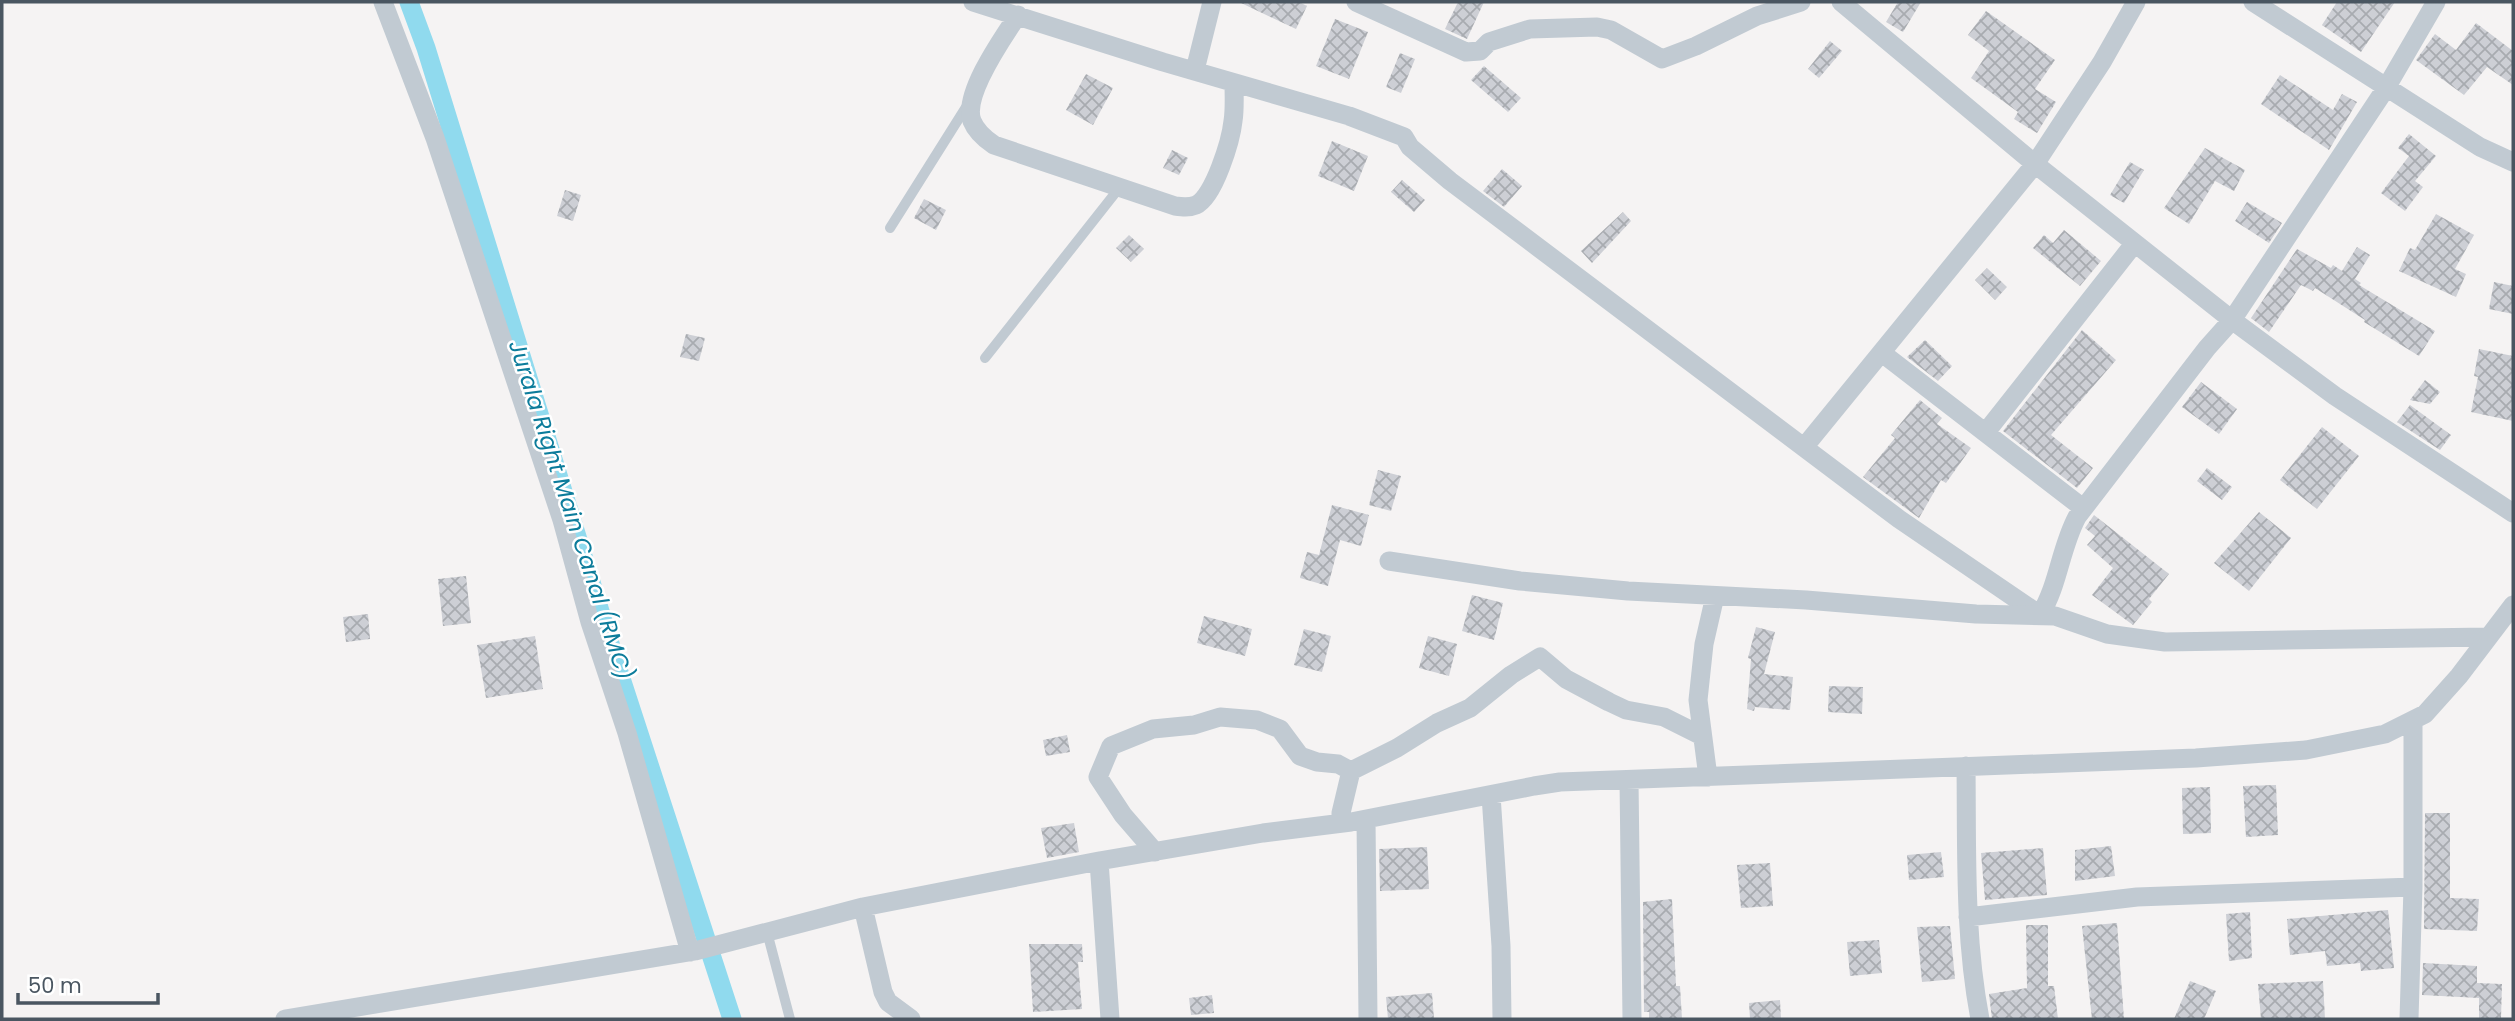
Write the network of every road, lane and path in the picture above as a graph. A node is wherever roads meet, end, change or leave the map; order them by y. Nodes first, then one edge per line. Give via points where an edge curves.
1 (383, 2) edge
2 (973, 2) edge
3 (1212, 2) edge
4 (1356, 2) edge
5 (1801, 2) edge
6 (1841, 2) edge
7 (2136, 2) edge
8 (2253, 2) edge
9 (2436, 2) edge
10 (1018, 15) junction
11 (1195, 70) junction
12 (1234, 83) junction
13 (2386, 88) junction
14 (973, 97) junction
15 (2513, 162) edge
16 (2035, 164) junction
17 (1120, 187) junction
18 (890, 228) dead end
19 (2134, 244) junction
20 (2232, 320) junction
21 (1882, 353) junction
22 (985, 358) dead end
23 (1986, 432) junction
24 (1805, 446) junction
25 (2083, 508) junction
26 (2513, 513) edge
27 (1389, 561) dead end
28 (1715, 596) junction
29 (2513, 605) edge
30 (2040, 615) junction
31 (2487, 637) junction
32 (2413, 722) junction
33 (1702, 736) junction
34 (1966, 766) junction
35 (1351, 771) junction
36 (1708, 776) junction
37 (1629, 780) junction
38 (1491, 794) junction
39 (1366, 819) junction
40 (1341, 823) junction
41 (1154, 852) junction
42 (1099, 861) junction
43 (2413, 887) junction
44 (863, 907) junction
45 (1968, 917) junction
46 (764, 931) junction
47 (692, 951) junction
48 (285, 1019) edge
49 (790, 1019) edge
50 (911, 1019) edge
51 (1110, 1019) edge
52 (1368, 1019) edge
53 (1502, 1019) edge
54 (1632, 1019) edge
55 (1980, 1019) edge
56 (2409, 1019) edge

1 - 47 street via 435,138 562,520
2 - 10 street
3 - 11 street
4 - 5 street via 1466,52 1480,51 1489,42 1530,29 1597,27 1662,59 1757,16
6 - 16 street
7 - 16 street
8 - 13 street
9 - 13 street
10 - 11 street
10 - 14 street via 995,48
11 - 12 street
12 - 17 street via 1230,139 1205,199 1185,207
12 - 24 street via 1404,137 1450,181
13 - 15 street via 2480,147
13 - 20 street
14 - 17 street via 971,119 994,145
14 - 18 lane
16 - 19 street
16 - 21 street
17 - 22 lane
19 - 20 street
19 - 23 street
20 - 25 street
20 - 26 street via 2335,396
21 - 23 street
21 - 24 street
23 - 25 street
24 - 30 street via 1920,534
25 - 30 street via 2069,532 2051,596
27 - 28 street via 1520,581
28 - 30 street
28 - 33 street via 1700,676
29 - 31 street
30 - 31 street via 2107,634 2185,643
31 - 32 street via 2435,706
32 - 34 street via 2385,734 2306,750
32 - 43 street
33 - 35 street via 1664,717 1609,702 1566,679 1540,657 1470,708
33 - 36 street
34 - 36 street
34 - 45 street
35 - 40 street
35 - 41 street via 1300,756 1280,729 1257,720 1220,717 1129,738 1111,746 1098,777
36 - 37 street
37 - 38 street via 1560,782
37 - 54 street
38 - 39 street
38 - 53 street
39 - 40 street
39 - 52 street
40 - 41 street
41 - 42 street
42 - 44 street
42 - 51 street
43 - 45 street via 2137,897
43 - 56 street
44 - 46 street
44 - 50 street via 883,992 888,1002
45 - 55 street
46 - 47 street
46 - 49 lane
47 - 48 street

